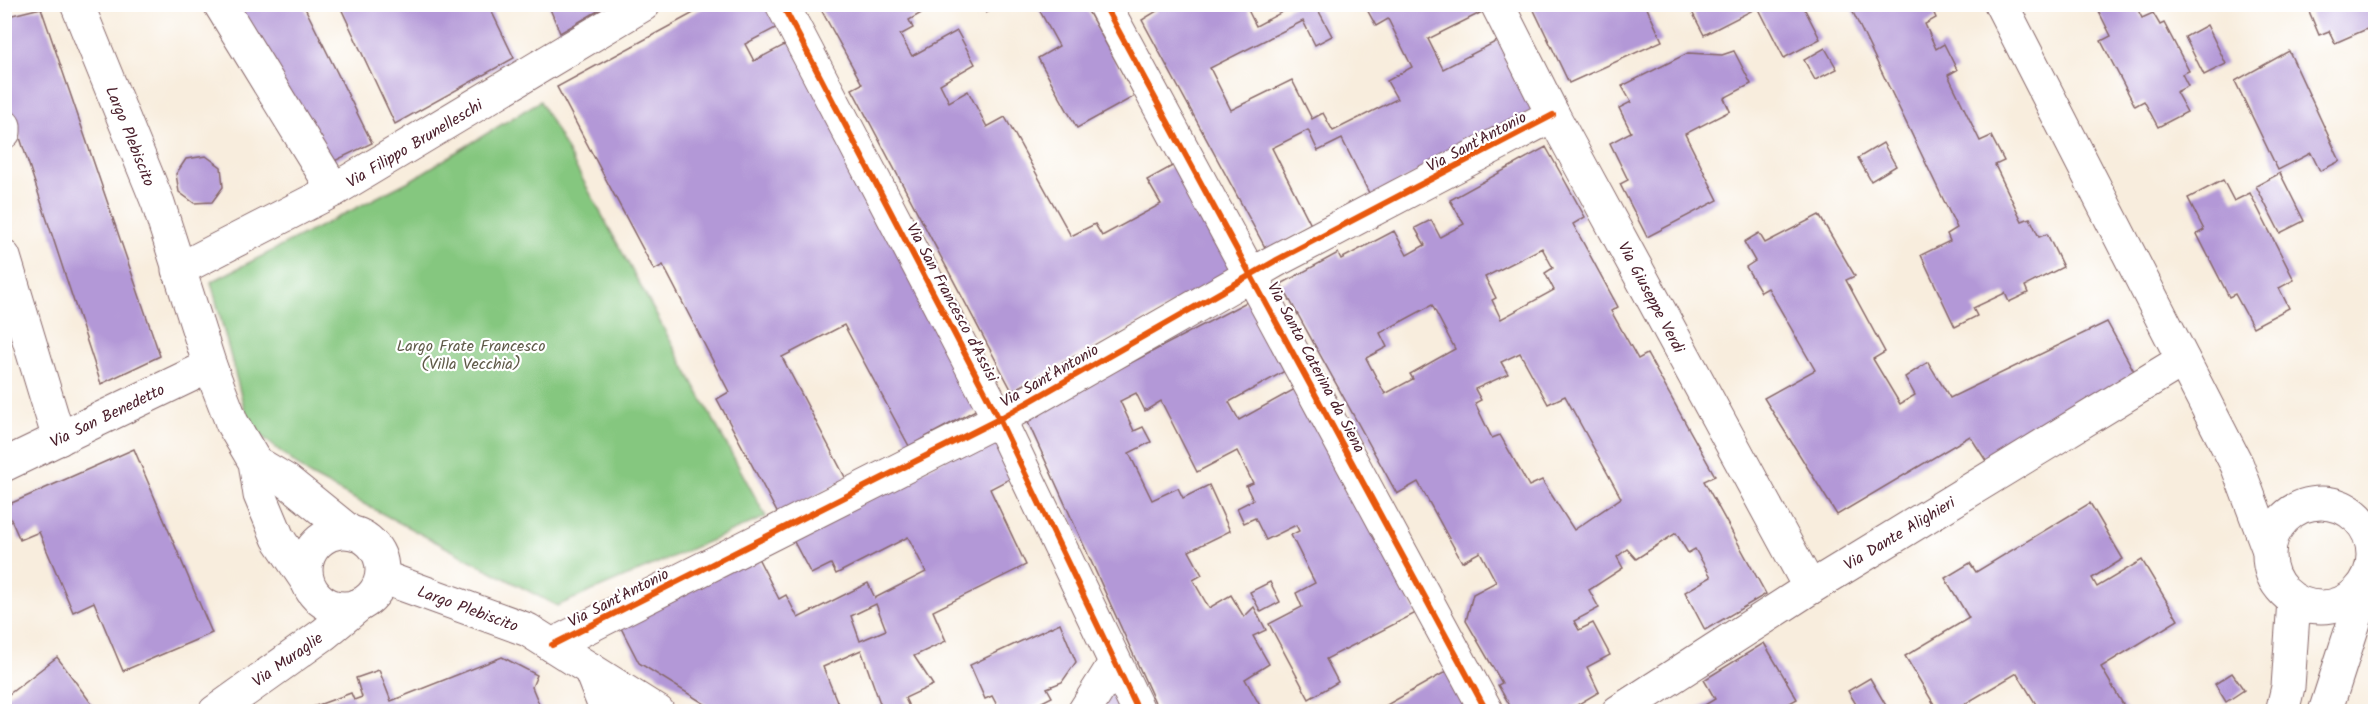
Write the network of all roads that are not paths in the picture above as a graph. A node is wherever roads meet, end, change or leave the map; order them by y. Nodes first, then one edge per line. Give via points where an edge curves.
1 (77, 4) edge
2 (220, 4) edge
3 (644, 4) edge
4 (782, 4) edge
5 (1104, 4) edge
6 (1497, 4) edge
7 (2001, 4) edge
8 (1553, 115) junction
9 (4, 126) edge
10 (4, 132) edge
11 (334, 190) junction
12 (4, 257) edge
13 (178, 270) junction
14 (1251, 274) junction
15 (2183, 360) junction
16 (210, 366) junction
17 (999, 419) junction
18 (59, 439) junction
19 (255, 462) junction
20 (4, 465) edge
21 (350, 532) junction
22 (2268, 548) junction
23 (2374, 555) edge
24 (382, 577) junction
25 (307, 581) junction
26 (1810, 588) junction
27 (2294, 600) junction
28 (359, 605) junction
29 (552, 645) junction
30 (1115, 663) junction
31 (590, 669) junction
32 (228, 707) edge
33 (607, 711) edge
34 (658, 711) edge
35 (1084, 711) edge
36 (1139, 711) edge
37 (1487, 711) edge
38 (1618, 711) edge
39 (2282, 711) edge
40 (2325, 711) edge

1 - 13 street, Largo Plebiscito via 158,203
2 - 11 street
3 - 11 street, Via Filippo Brunelleschi
4 - 17 street, Via San Francesco d'Assisi
5 - 14 street, Via Santa Caterina da Siena
6 - 8 street, Via Giuseppe Verdi
7 - 15 street
8 - 14 street, Via Sant'Antonio
8 - 26 street, Via Giuseppe Verdi
9 - 10 street
11 - 13 street, Via Filippo Brunelleschi
12 - 18 street
13 - 16 street, Largo Plebiscito
14 - 17 street, Via Sant'Antonio
14 - 37 street, Via Santa Caterina da Siena
15 - 22 street via 2237,465
15 - 26 street, Via Dante Alighieri
16 - 18 street, Via San Benedetto
16 - 19 street, Largo Plebiscito via 232,423
17 - 29 street, Via Sant'Antonio
17 - 30 street, Via San Francesco d'Assisi
18 - 20 street, Via San Benedetto
19 - 21 street via 295,487
19 - 25 street via 260,495 278,538
21 - 24 street via 362,536 379,553
21 - 25 street via 337,532 315,545 309,556
22 - 23 street via 2279,523 2290,513 2323,502 2340,506 2363,524
22 - 27 street via 2273,577
23 - 27 street via 2363,585 2344,602 2321,607
23 - 40 street
24 - 28 street via 369,599
24 - 29 street, Largo Plebiscito via 528,630
25 - 28 street via 317,598 325,603 346,608
26 - 38 street, Via Dante Alighieri
27 - 39 street via 2288,687
28 - 32 street, Via Muraglie
29 - 31 street, Largo Plebiscito
30 - 35 street
30 - 36 street, Via San Francesco d'Assisi
31 - 33 street
31 - 34 street, Largo Plebiscito

